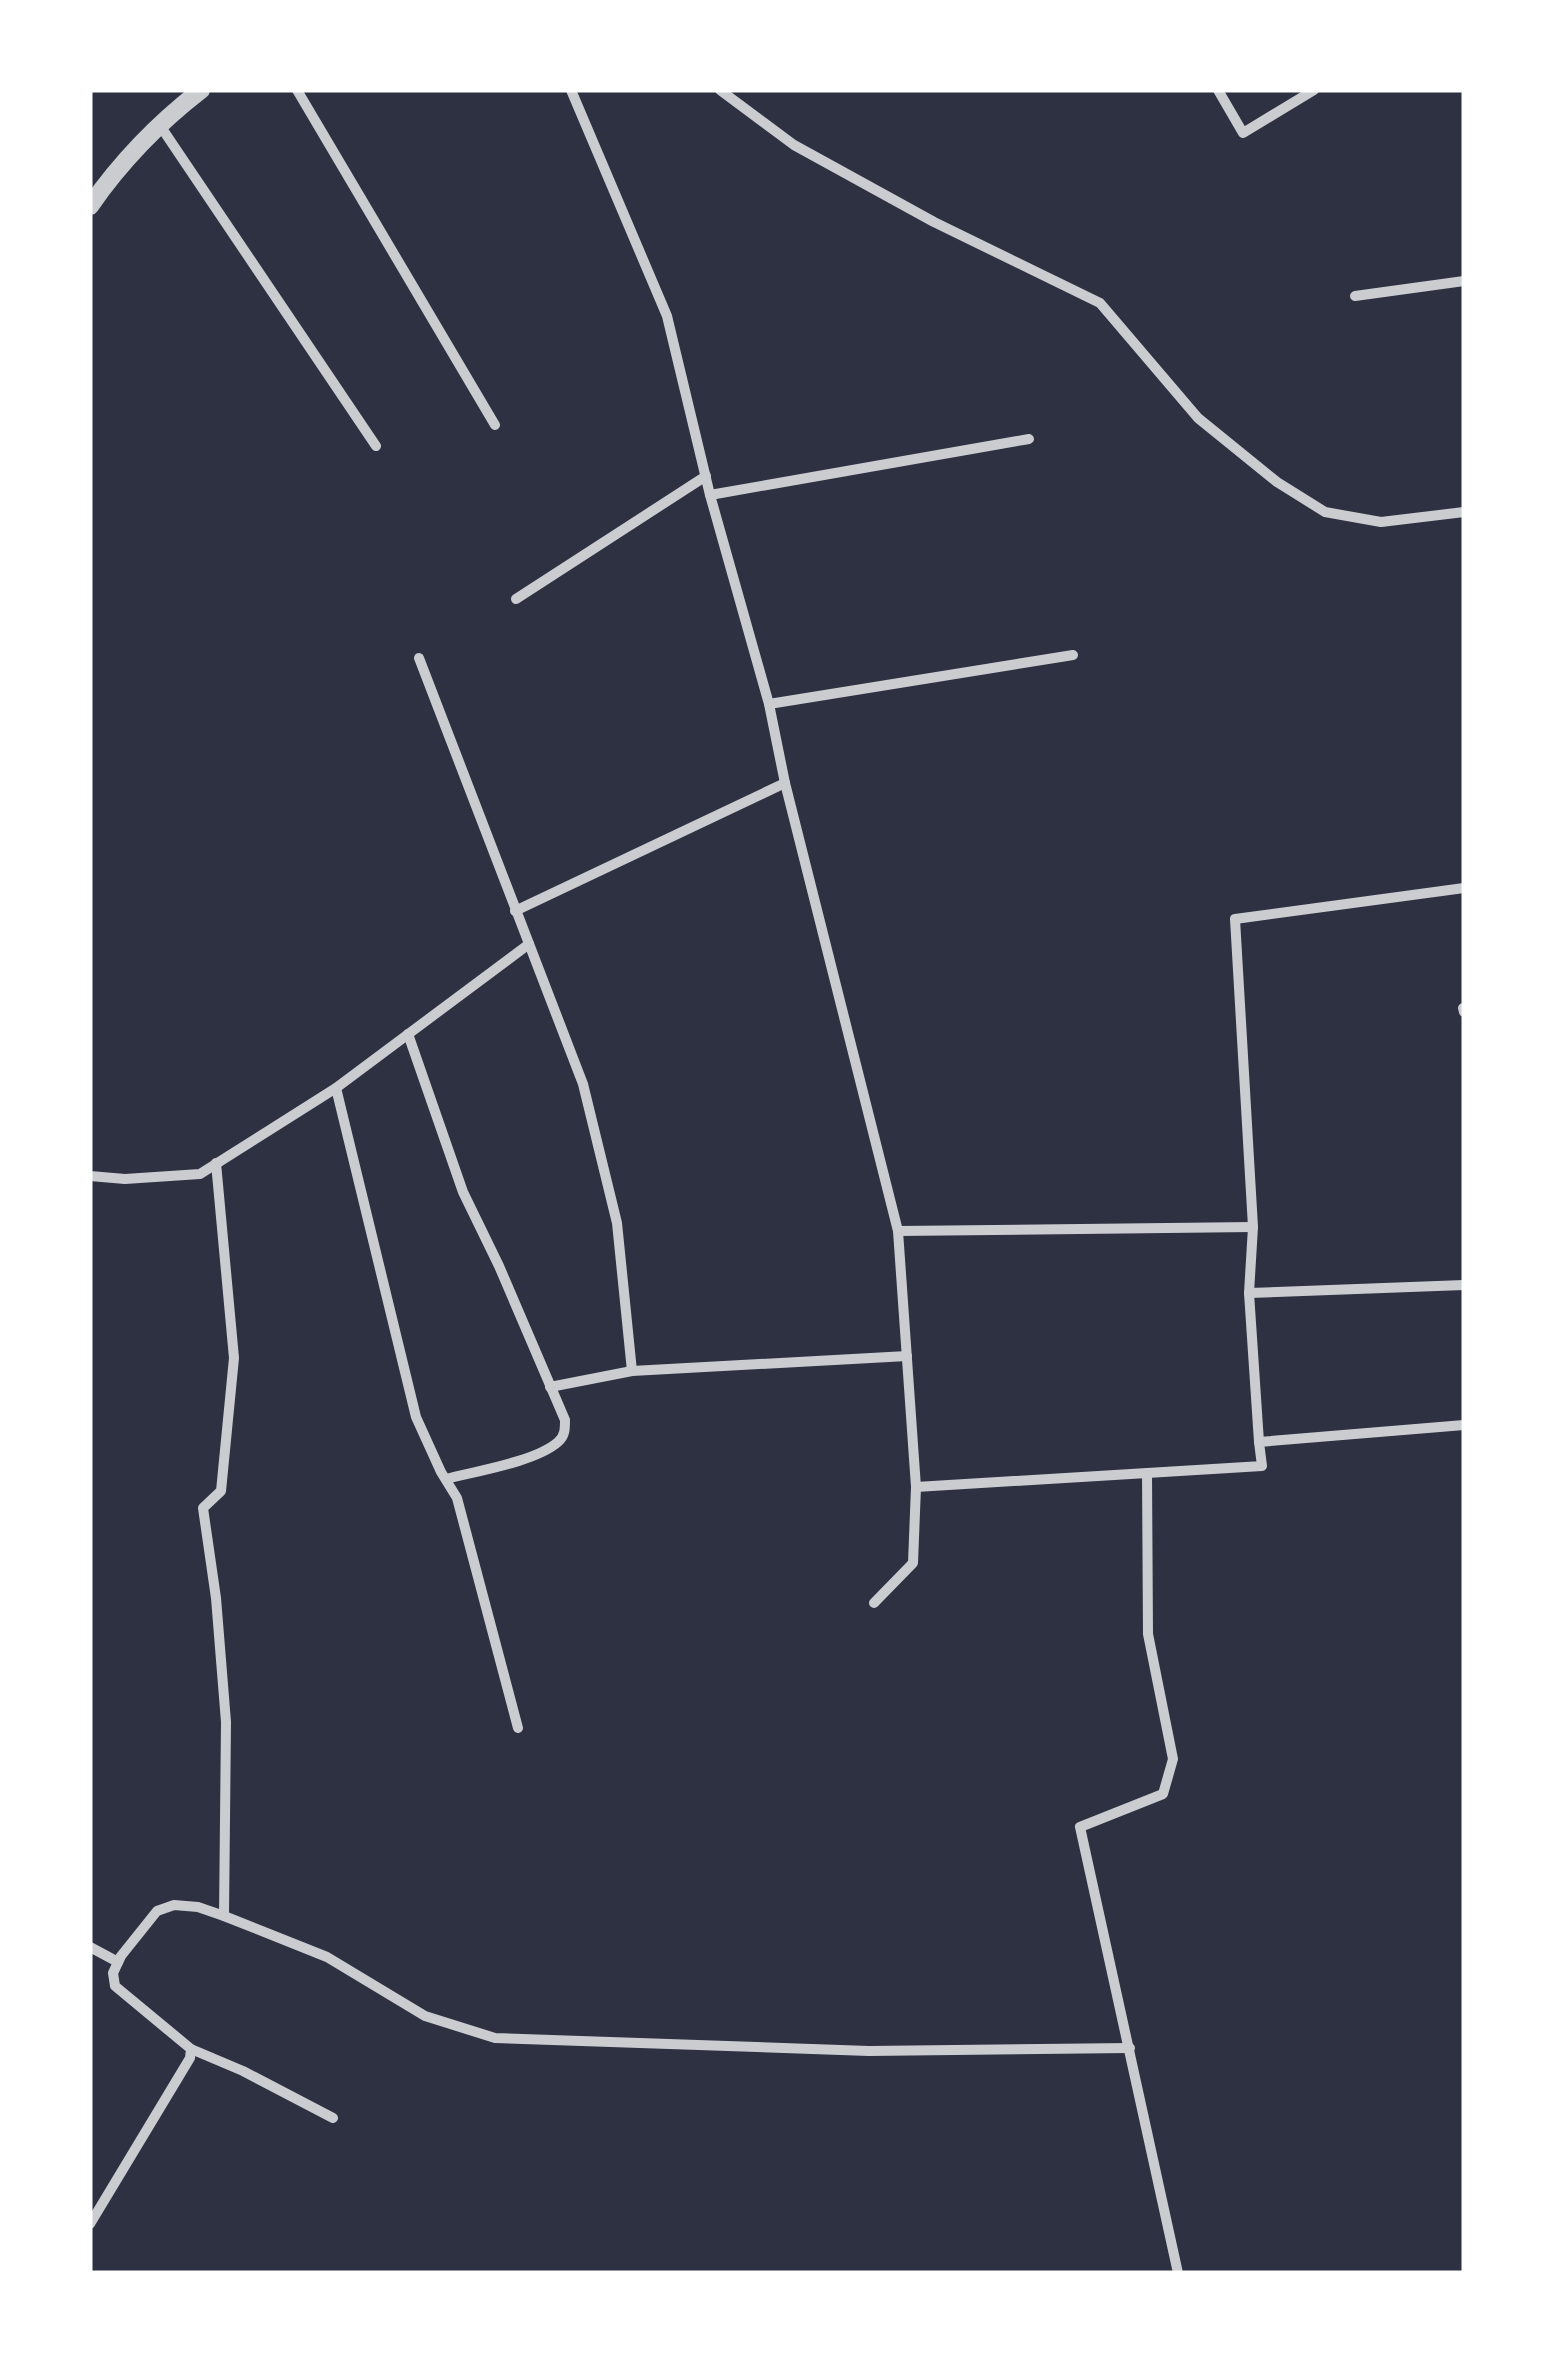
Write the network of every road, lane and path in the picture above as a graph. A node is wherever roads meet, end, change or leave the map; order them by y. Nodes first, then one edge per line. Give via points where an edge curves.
1 (201, 90) edge
2 (298, 90) edge
3 (571, 90) edge
4 (720, 90) edge
5 (1218, 90) edge
6 (1314, 90) edge
7 (159, 123) junction
8 (90, 206) edge
9 (1464, 281) edge
10 (1355, 296) dead end
11 (495, 425) dead end
12 (1029, 439) dead end
13 (376, 446) dead end
14 (706, 476) junction
15 (710, 494) junction
16 (1464, 512) edge
17 (516, 599) dead end
18 (1073, 656) dead end
19 (420, 658) dead end
20 (768, 704) junction
21 (785, 783) junction
22 (1464, 888) edge
23 (515, 911) junction
24 (528, 944) junction
25 (408, 1034) junction
26 (336, 1088) junction
27 (216, 1163) junction
28 (90, 1176) edge
29 (1253, 1227) junction
30 (898, 1230) junction
31 (1464, 1285) edge
32 (1249, 1293) junction
33 (907, 1356) junction
34 (632, 1371) junction
35 (550, 1387) junction
36 (1464, 1425) edge
37 (1259, 1442) junction
38 (1147, 1473) junction
39 (446, 1479) junction
40 (916, 1487) junction
41 (874, 1603) dead end
42 (518, 1728) dead end
43 (224, 1916) junction
44 (90, 1947) edge
45 (118, 1962) junction
46 (1130, 2048) junction
47 (191, 2049) junction
48 (333, 2118) dead end
49 (90, 2224) edge
50 (1178, 2273) edge

1 - 7 street
2 - 11 street
3 - 14 street via 667,316
4 - 16 street via 794,145 1100,303 1198,418 1324,512 1382,522
5 - 6 street via 1243,133
7 - 8 street
7 - 13 street
9 - 10 street
12 - 15 street
14 - 15 street
14 - 17 street
15 - 20 street
18 - 20 street
19 - 23 street
20 - 21 street
21 - 23 street
21 - 30 street
22 - 29 street via 1235,919
23 - 24 street
24 - 25 street
24 - 34 street via 599,1144 618,1223
25 - 26 street
25 - 35 street via 463,1192
26 - 27 street
26 - 39 street via 416,1417
27 - 28 street via 200,1174
27 - 43 street via 234,1358 221,1491 202,1508 226,1722
29 - 30 street
29 - 32 street
30 - 33 street
31 - 32 street
32 - 37 street
33 - 34 street
33 - 40 street
34 - 35 street
35 - 39 street via 565,1420 559,1442
36 - 37 street
37 - 38 street via 1262,1466
38 - 40 street
38 - 46 street via 1148,1634 1174,1759 1163,1794 1080,1827
39 - 42 street via 458,1498
40 - 41 street via 913,1564
43 - 45 street via 198,1907 157,1910
43 - 46 street via 327,1956 425,2016 495,2038 849,2050
44 - 45 street
45 - 47 street via 116,1986
46 - 50 street
47 - 48 street
47 - 49 street

